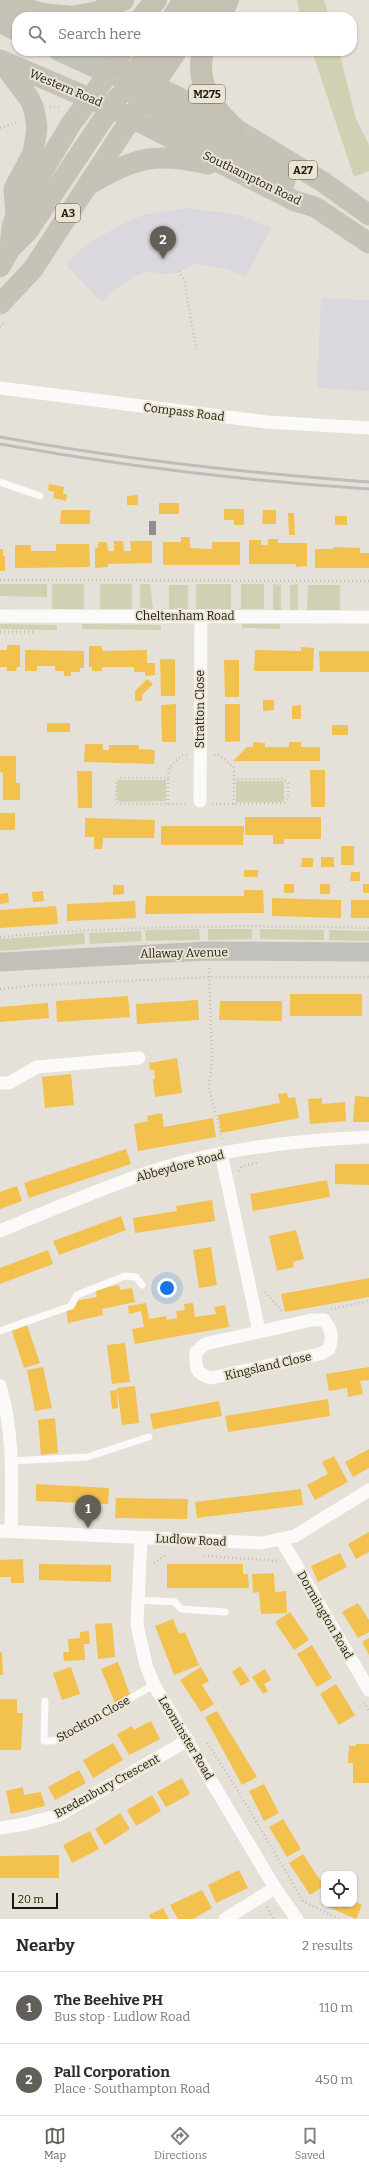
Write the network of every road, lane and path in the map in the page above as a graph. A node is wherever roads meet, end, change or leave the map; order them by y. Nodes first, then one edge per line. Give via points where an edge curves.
1 (123, 0) edge
2 (156, 0) edge
3 (184, 0) edge
4 (208, 0) edge
5 (228, 0) edge
6 (0, 4) edge
7 (12, 12) edge
8 (34, 12) edge
9 (98, 12) edge
10 (146, 12) edge
11 (176, 12) edge
12 (201, 12) edge
13 (222, 12) edge
14 (0, 22) edge
15 (12, 28) edge
16 (70, 56) edge
17 (145, 56) edge
18 (166, 56) edge
19 (203, 56) edge
20 (0, 60) edge
21 (120, 79) edge
22 (92, 95) junction
23 (131, 118) junction
24 (234, 128) junction
25 (240, 172) junction
26 (84, 188) junction
27 (315, 207) junction
28 (16, 215) junction
29 (369, 215) edge
30 (369, 243) edge
31 (10, 248) junction
32 (0, 267) edge
33 (179, 271) dead end
34 (0, 304) edge
35 (196, 349) dead end
36 (0, 388) edge
37 (369, 428) edge
38 (0, 482) edge
39 (40, 496) dead end
40 (0, 580) edge
41 (369, 581) edge
42 (0, 616) edge
43 (201, 616) junction
44 (369, 617) edge
45 (168, 778) dead end
46 (234, 779) dead end
47 (200, 801) dead end
48 (168, 804) dead end
49 (234, 804) dead end
50 (369, 928) edge
51 (0, 937) edge
52 (208, 952) junction
53 (369, 952) edge
54 (0, 962) edge
55 (209, 977) junction
56 (369, 978) edge
57 (0, 989) edge
58 (140, 1058) dead end
59 (0, 1083) edge
60 (369, 1137) edge
61 (223, 1153) junction
62 (263, 1161) dead end
63 (238, 1173) dead end
64 (0, 1231) edge
65 (142, 1285) dead end
66 (261, 1286) dead end
67 (286, 1315) dead end
68 (0, 1331) edge
69 (259, 1331) junction
70 (0, 1386) edge
71 (3, 1404) edge
72 (149, 1437) dead end
73 (11, 1461) junction
74 (369, 1490) edge
75 (6, 1531) edge
76 (141, 1538) junction
77 (281, 1539) junction
78 (173, 1554) dead end
79 (196, 1555) dead end
80 (280, 1561) dead end
81 (153, 1571) dead end
82 (138, 1600) junction
83 (225, 1612) dead end
84 (154, 1685) junction
85 (365, 1694) edge
86 (45, 1701) dead end
87 (369, 1711) edge
88 (202, 1736) dead end
89 (188, 1740) junction
90 (0, 1828) edge
91 (275, 1888) junction
92 (224, 1919) edge
93 (297, 1919) edge
94 (339, 1919) edge

1 - 9 highway
2 - 10 highway
3 - 11 highway
4 - 12 highway
5 - 13 highway
6 - 7 main road
6 - 8 highway
14 - 15 main road
16 - 21 main road, A27
17 - 21 highway
18 - 21 highway
19 - 24 highway, M275 via 201,77 206,91 218,112
20 - 22 main road, Western Road / A27 via 70,90
20 - 28 main road via 30,98 37,121 33,153 14,189
21 - 22 main road, Western Road / A27
21 - 22 main road
21 - 23 main road, A3
21 - 24 main road, A27
21 - 27 main road via 304,193
21 - 31 main road, A3 via 28,231
22 - 28 main road via 47,160
23 - 25 main road, Southampton Road / A27
23 - 26 main road, A3
24 - 29 main road, A27 via 323,182
25 - 26 main road, A3 via 157,157 123,166
25 - 27 main road, Southampton Road / A27 via 295,201
26 - 34 main road, A3 via 33,269
27 - 30 main road, Southampton Road / A27
28 - 31 main road
31 - 32 main road, A3
33 - 35 path via 184,279
36 - 37 street, Compass Road via 267,422
38 - 39 lane
40 - 41 path
42 - 43 street, Cheltenham Road
43 - 44 street, Cheltenham Road
43 - 47 street, Stratton Close
45 - 48 path
46 - 49 path
50 - 51 path via 166,927
52 - 53 street, Allaway Avenue
52 - 54 street, Allaway Avenue
52 - 55 path
55 - 56 path
55 - 57 path
55 - 61 path via 212,1057 209,1088
58 - 59 street via 37,1067 9,1083
60 - 61 street, Abbeydore Road via 314,1140
61 - 64 street, Abbeydore Road via 154,1171
61 - 69 street
62 - 63 path via 242,1166
65 - 68 lane via 136,1277 125,1276 77,1295 71,1306
66 - 67 path
69 - 69 street, Kingsland Close via 312,1320 324,1320 333,1339 329,1349 320,1354 211,1378 202,1375 197,1369 196,1352 205,1344
70 - 71 street
71 - 73 street
72 - 73 lane via 86,1457
73 - 75 street
74 - 77 street, Ludlow Road via 295,1536
75 - 76 street, Ludlow Road
76 - 77 street, Ludlow Road via 262,1543
76 - 82 street, Leominster Road
77 - 85 street, Dormington Road
78 - 81 path via 165,1553 153,1563
79 - 80 path
82 - 83 lane via 175,1602 181,1609
82 - 84 street, Leominster Road via 138,1636
84 - 86 lane, Stockton Close via 53,1741 44,1740
84 - 89 street, Leominster Road
85 - 87 path
88 - 94 path via 237,1789 303,1901
89 - 90 street, Bredenbury Crescent via 59,1815
89 - 91 street, Leominster Road
91 - 92 street
91 - 93 street, Leominster Road

